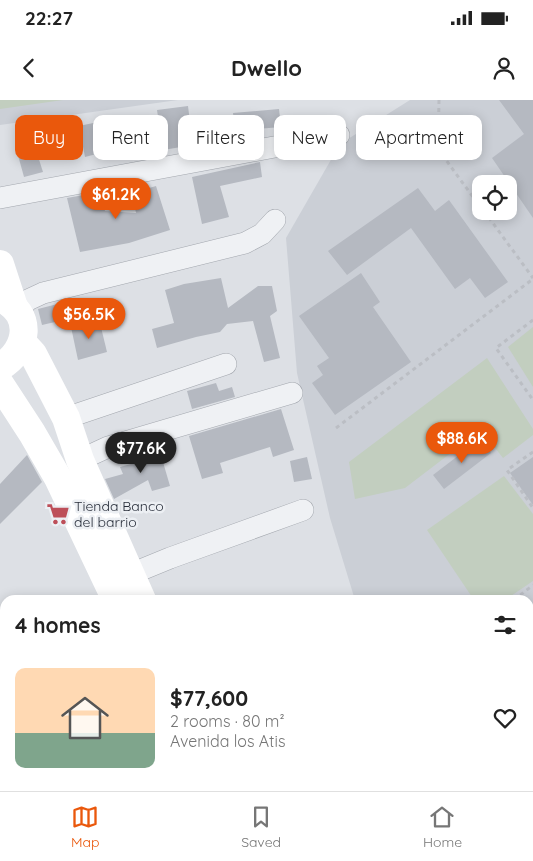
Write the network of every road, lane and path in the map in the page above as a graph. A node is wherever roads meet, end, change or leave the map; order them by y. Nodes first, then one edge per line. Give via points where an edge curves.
1 (439, 100) edge
2 (274, 147) edge
3 (472, 196) edge
4 (0, 198) edge
5 (275, 220) dead end
6 (490, 220) edge
7 (0, 264) edge
8 (533, 279) edge
9 (10, 306) edge
10 (533, 320) edge
11 (22, 342) junction
12 (226, 364) dead end
13 (0, 367) edge
14 (0, 384) edge
15 (292, 392) dead end
16 (533, 400) edge
17 (66, 418) junction
18 (336, 428) dead end
19 (533, 452) edge
20 (80, 460) junction
21 (533, 508) edge
22 (304, 510) dead end
23 (131, 574) junction
24 (533, 585) edge
25 (112, 595) edge
26 (140, 595) edge
27 (520, 595) edge

1 - 3 path via 438,149
2 - 4 street
5 - 9 street via 262,234 245,243 43,293
6 - 8 path
7 - 9 main road
8 - 18 path
9 - 11 main road via 22,321
10 - 16 path via 496,348
11 - 13 main road via 18,353
11 - 17 main road via 33,354
12 - 17 street
14 - 25 main road via 58,478
15 - 20 street via 108,447
17 - 20 main road
19 - 21 path via 507,470
20 - 23 main road
22 - 23 street
23 - 26 main road
24 - 27 path

